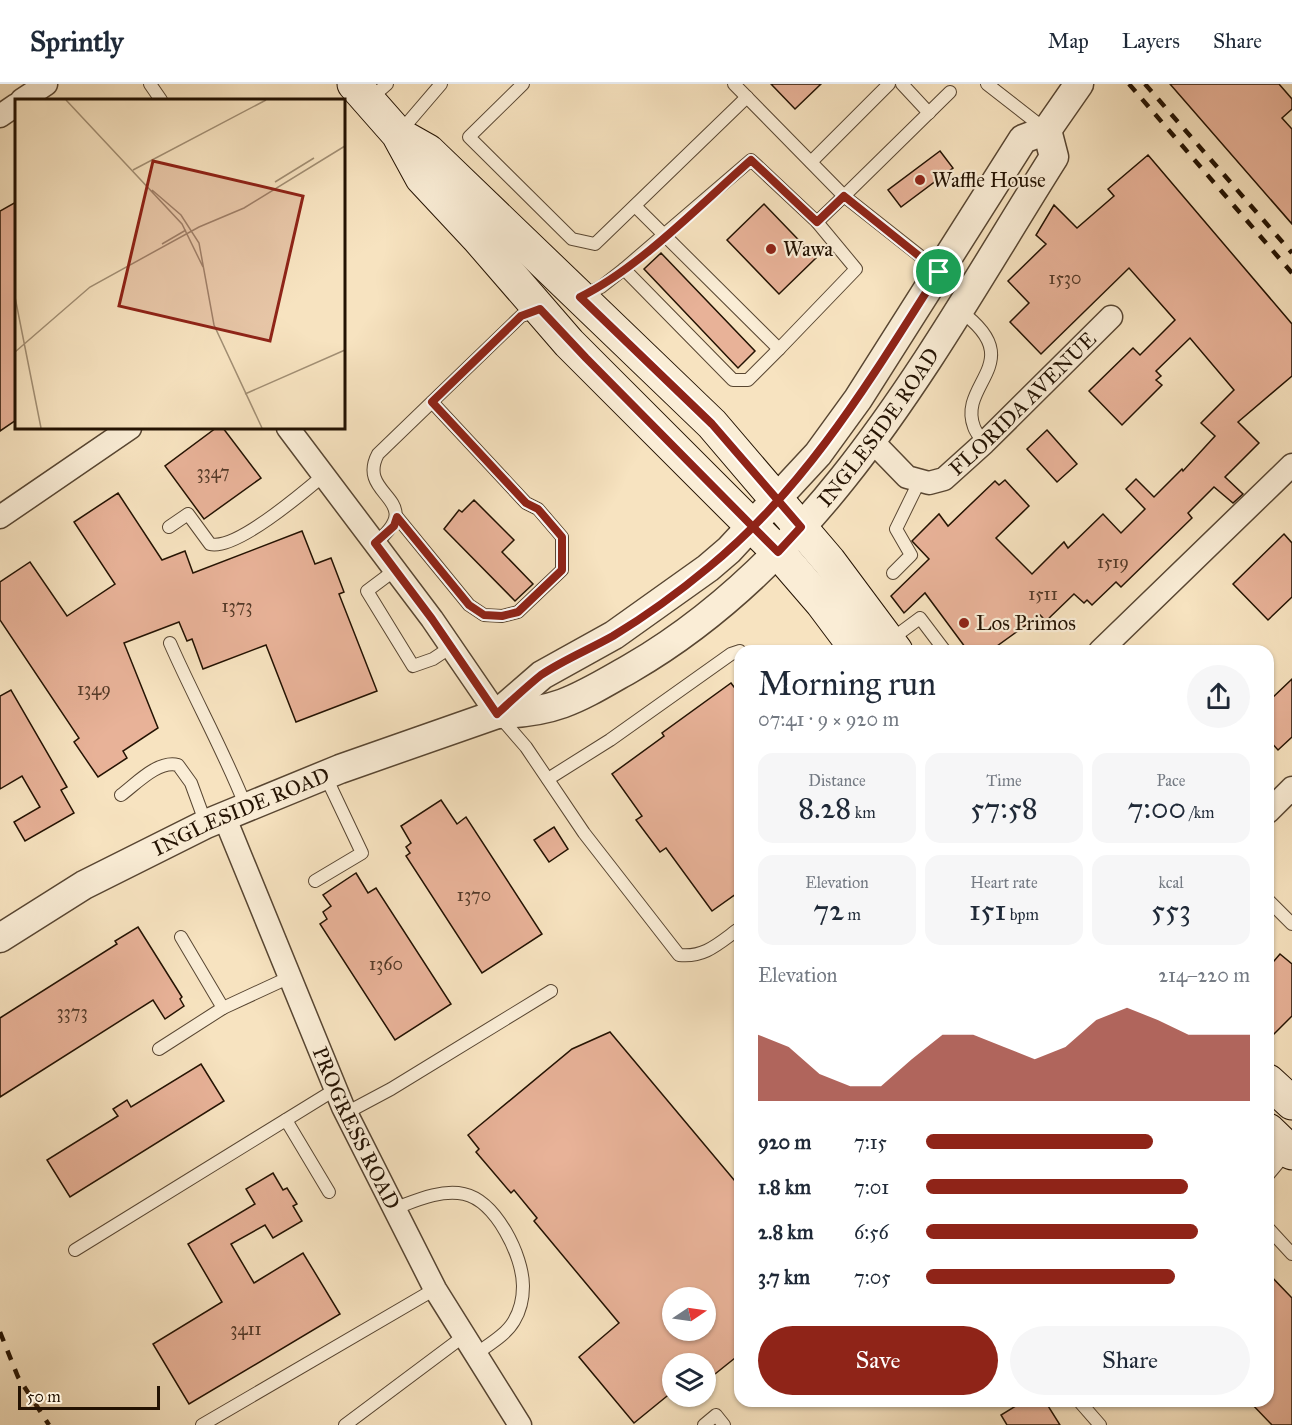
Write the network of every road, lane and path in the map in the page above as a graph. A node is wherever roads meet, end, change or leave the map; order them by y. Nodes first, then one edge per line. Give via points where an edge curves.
1 (46, 84) edge
2 (150, 84) edge
3 (441, 84) edge
4 (523, 84) edge
5 (734, 84) edge
6 (889, 84) edge
7 (902, 84) edge
8 (987, 84) edge
9 (1079, 84) edge
10 (370, 89) edge
11 (950, 92) dead end
12 (747, 97) junction
13 (24, 99) edge
14 (160, 99) edge
15 (15, 106) edge
16 (929, 113) junction
17 (0, 116) edge
18 (1047, 130) junction
19 (398, 134) junction
20 (811, 162) junction
21 (844, 196) junction
22 (635, 206) junction
23 (817, 222) junction
24 (663, 236) junction
25 (624, 269) junction
26 (939, 272) junction
27 (580, 297) junction
28 (540, 309) junction
29 (958, 309) junction
30 (1111, 317) dead end
31 (779, 349) junction
32 (432, 402) junction
33 (129, 429) edge
34 (289, 429) edge
35 (873, 442) junction
36 (984, 443) junction
37 (1292, 465) edge
38 (324, 475) junction
39 (918, 482) junction
40 (778, 499) junction
41 (0, 517) edge
42 (397, 517) junction
43 (752, 526) junction
44 (168, 527) dead end
45 (801, 527) junction
46 (375, 543) junction
47 (778, 552) junction
48 (395, 570) junction
49 (893, 573) dead end
50 (170, 643) dead end
51 (854, 645) edge
52 (892, 645) edge
53 (894, 645) edge
54 (940, 645) edge
55 (1106, 645) edge
56 (451, 646) junction
57 (734, 653) edge
58 (497, 714) junction
59 (325, 775) junction
60 (548, 779) junction
61 (1292, 788) edge
62 (121, 795) dead end
63 (1274, 806) edge
64 (226, 816) junction
65 (315, 880) dead end
66 (1274, 906) edge
67 (1292, 924) edge
68 (734, 932) edge
69 (181, 937) dead end
70 (0, 938) edge
71 (290, 977) junction
72 (552, 991) dead end
73 (223, 1008) junction
74 (159, 1049) dead end
75 (1274, 1087) edge
76 (336, 1089) junction
77 (1292, 1103) edge
78 (346, 1113) junction
79 (286, 1119) junction
80 (1283, 1137) edge
81 (1274, 1160) edge
82 (329, 1192) dead end
83 (393, 1209) junction
84 (1274, 1234) edge
85 (75, 1250) dead end
86 (1292, 1254) edge
87 (435, 1288) junction
88 (470, 1345) junction
89 (1084, 1407) edge
90 (202, 1425) edge
91 (345, 1425) edge
92 (520, 1425) edge
93 (704, 1425) edge
94 (724, 1425) edge
95 (1100, 1425) edge

1 - 13 street
2 - 14 lane
3 - 19 lane
4 - 22 lane via 469,137 572,239 596,244
5 - 12 lane
6 - 20 lane
7 - 16 lane
8 - 18 lane
9 - 18 street, INGLESIDE ROAD
10 - 19 main road
11 - 16 lane
12 - 20 lane
12 - 22 lane
15 - 17 street
16 - 21 lane
18 - 26 street, INGLESIDE ROAD via 1023,139
18 - 29 street, INGLESIDE ROAD via 1054,157
19 - 27 main road via 428,151
19 - 28 main road via 422,178
20 - 21 lane
21 - 23 lane
21 - 26 lane
22 - 24 lane
23 - 24 lane via 751,160
23 - 31 lane via 856,269
24 - 25 lane
24 - 31 lane
25 - 27 lane
25 - 31 lane via 733,380 748,380
26 - 40 street, INGLESIDE ROAD via 858,399 818,454
27 - 40 main road via 712,424
28 - 32 lane via 521,316
28 - 43 main road via 569,343
29 - 35 street, INGLESIDE ROAD
29 - 36 lane via 975,321 988,338 991,367 974,403 974,426
30 - 36 street, FLORIDA AVENUE
32 - 42 lane via 373,463 376,481
32 - 42 lane via 562,537 562,570 518,612 484,615 469,605
33 - 41 street
34 - 38 street
35 - 39 street via 907,477
35 - 45 street, INGLESIDE ROAD
36 - 39 street, FLORIDA AVENUE via 944,479
37 - 55 street
38 - 44 lane via 289,504 234,539 210,544 188,514
38 - 46 street
39 - 49 lane via 896,529 911,555
40 - 43 street, INGLESIDE ROAD
40 - 45 main road
42 - 46 lane via 394,526
43 - 47 main road
43 - 58 street, INGLESIDE ROAD via 722,556 664,602 542,675
45 - 47 street, INGLESIDE ROAD
45 - 52 main road
46 - 48 street
47 - 51 main road
47 - 58 street, INGLESIDE ROAD via 753,578 687,630 593,690 558,707 525,714
48 - 56 street
48 - 56 lane via 367,591 413,666 433,659
50 - 64 lane via 225,755
53 - 54 lane via 920,618
56 - 58 street
57 - 60 lane
58 - 59 street, INGLESIDE ROAD
58 - 60 lane
59 - 64 street, INGLESIDE ROAD
59 - 65 lane via 362,853
60 - 68 lane via 584,833 679,956 707,952
61 - 63 street
62 - 64 lane via 152,771 170,763 178,765
64 - 70 street, INGLESIDE ROAD via 84,885
64 - 71 street, PROGRESS ROAD
66 - 67 lane
69 - 73 lane
71 - 73 lane
71 - 76 street, PROGRESS ROAD
72 - 78 lane via 411,1078
73 - 74 lane
75 - 77 main road
76 - 78 street, PROGRESS ROAD
76 - 79 lane
78 - 83 street, PROGRESS ROAD
79 - 82 lane
79 - 85 lane
80 - 81 lane
83 - 87 street, PROGRESS ROAD
83 - 88 lane via 424,1198 457,1193 478,1199 500,1222 518,1260 522,1299 513,1323
84 - 86 lane
87 - 88 street, PROGRESS ROAD
87 - 90 lane
88 - 91 lane
88 - 92 street, PROGRESS ROAD
89 - 95 lane
93 - 94 lane via 716,1415

